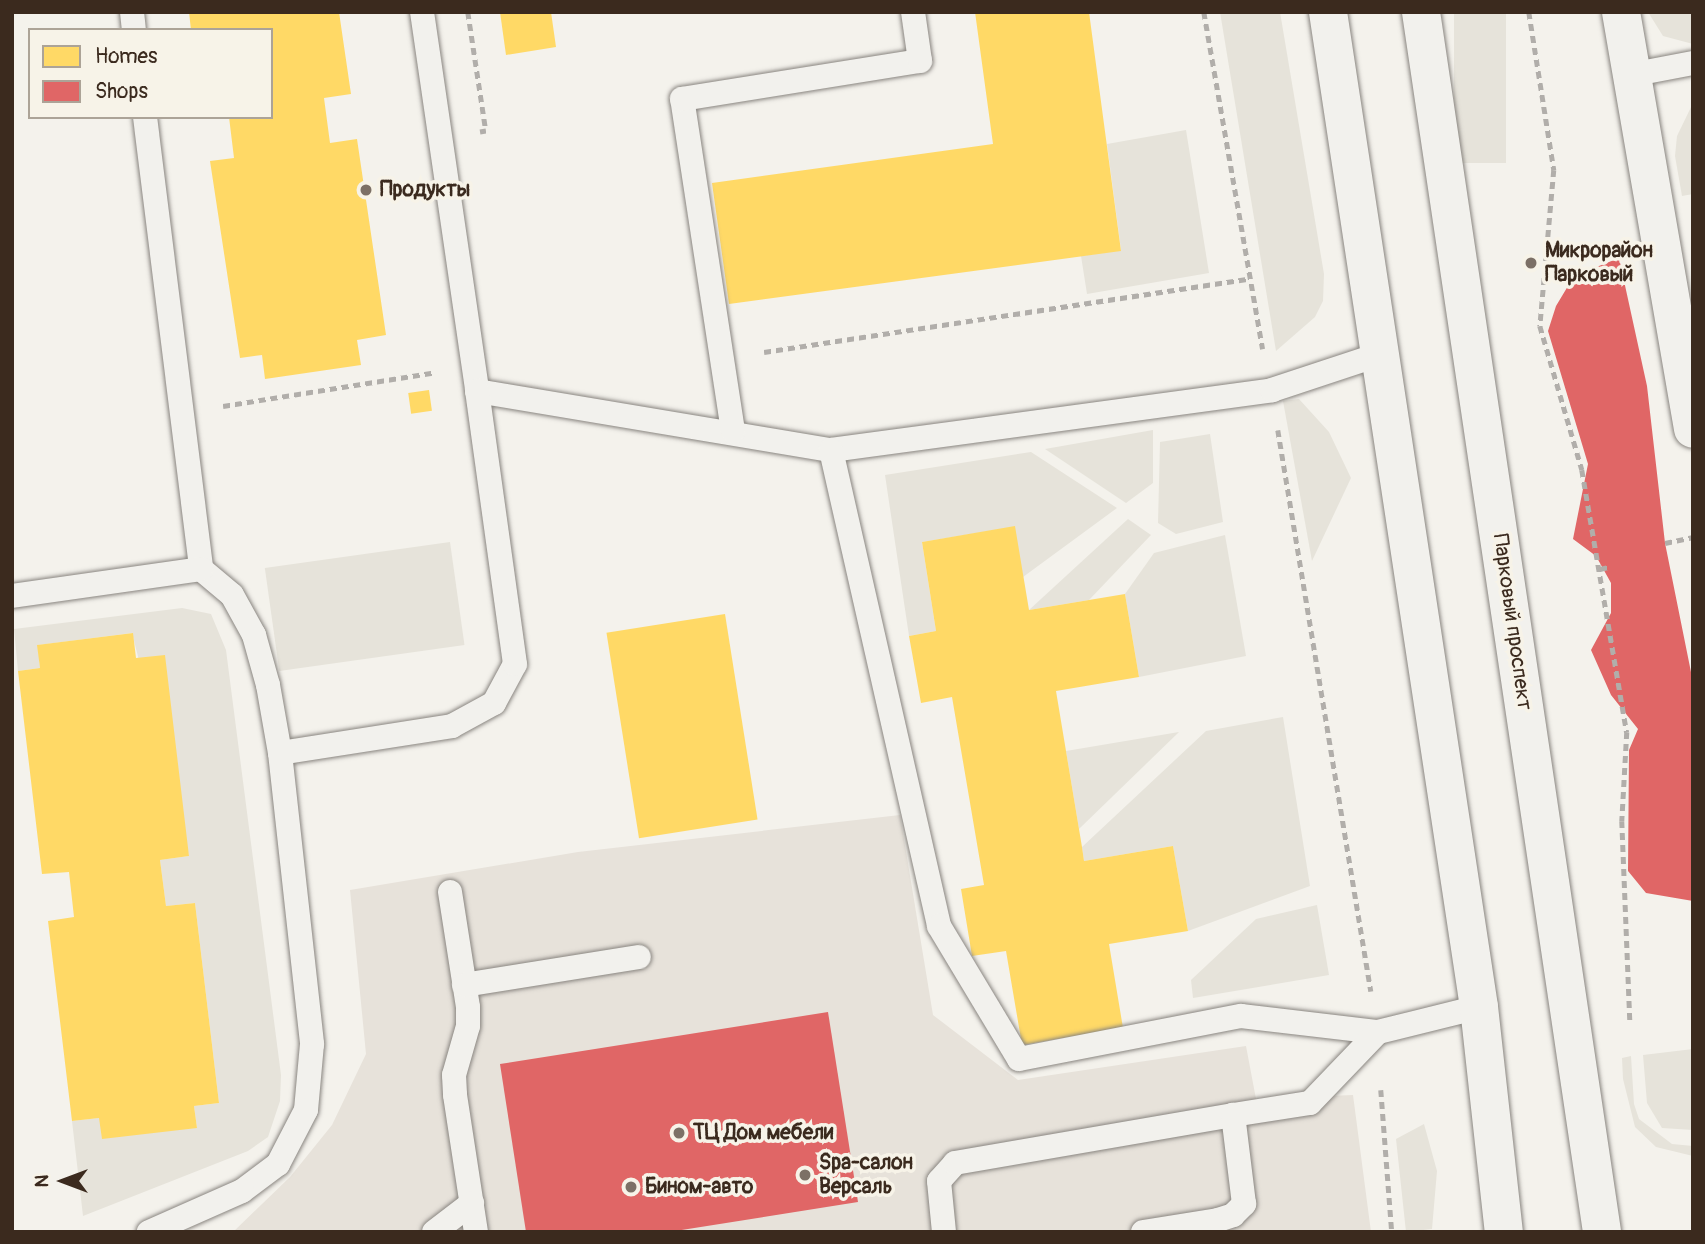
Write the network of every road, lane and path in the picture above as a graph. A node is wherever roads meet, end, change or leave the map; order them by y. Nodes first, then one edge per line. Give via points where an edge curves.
1 (422, 12) edge
2 (913, 12) edge
3 (1203, 12) edge
4 (1328, 12) edge
5 (1422, 12) edge
6 (1529, 12) edge
7 (1620, 12) edge
8 (1693, 63) edge
9 (1630, 75) junction
10 (145, 119) edge
11 (1249, 279) junction
12 (1381, 354) junction
13 (721, 359) junction
14 (474, 365) junction
15 (1272, 390) junction
16 (477, 391) junction
17 (180, 412) junction
18 (1693, 429) edge
19 (733, 431) junction
20 (831, 450) junction
21 (1693, 537) edge
22 (1665, 543) dead end
23 (1608, 567) dead end
24 (201, 569) junction
25 (1600, 569) junction
26 (12, 596) edge
27 (280, 753) junction
28 (450, 892) dead end
29 (639, 957) dead end
30 (464, 985) junction
31 (1479, 1007) junction
32 (1630, 1024) dead end
33 (1378, 1032) junction
34 (1233, 1115) junction
35 (472, 1203) junction
36 (149, 1232) edge
37 (434, 1232) edge
38 (476, 1232) edge
39 (944, 1232) edge
40 (1143, 1232) edge
41 (1392, 1232) edge
42 (1504, 1232) edge
43 (1602, 1232) edge

1 - 14 lane
2 - 13 lane via 920,61 682,99
3 - 11 path
4 - 12 main road
5 - 43 main road, Парковый проспект
6 - 25 path via 1554,170 1540,326 1582,470
7 - 9 main road
8 - 9 lane
9 - 18 main road
10 - 17 lane
11 - 13 path
11 - 15 path
12 - 15 lane
12 - 31 main road
13 - 19 lane
14 - 16 lane
14 - 17 path
15 - 20 lane
15 - 33 path
16 - 19 lane
16 - 27 lane via 515,664 494,703 452,726
17 - 24 lane
19 - 20 lane
20 - 33 lane via 939,926 1019,1059 1241,1016
21 - 22 path
23 - 25 path
24 - 26 lane
24 - 27 lane via 232,595 254,635
25 - 32 path via 1627,732 1622,821
27 - 36 lane via 312,1044 306,1110 278,1164 242,1191
28 - 30 lane
29 - 30 lane
30 - 35 lane via 468,1026 454,1075
31 - 33 lane
31 - 42 main road
33 - 34 lane via 1310,1103
33 - 41 path
34 - 39 lane via 955,1163 939,1181
34 - 40 lane via 1244,1204 1233,1215 1218,1220
35 - 37 lane
35 - 38 lane

